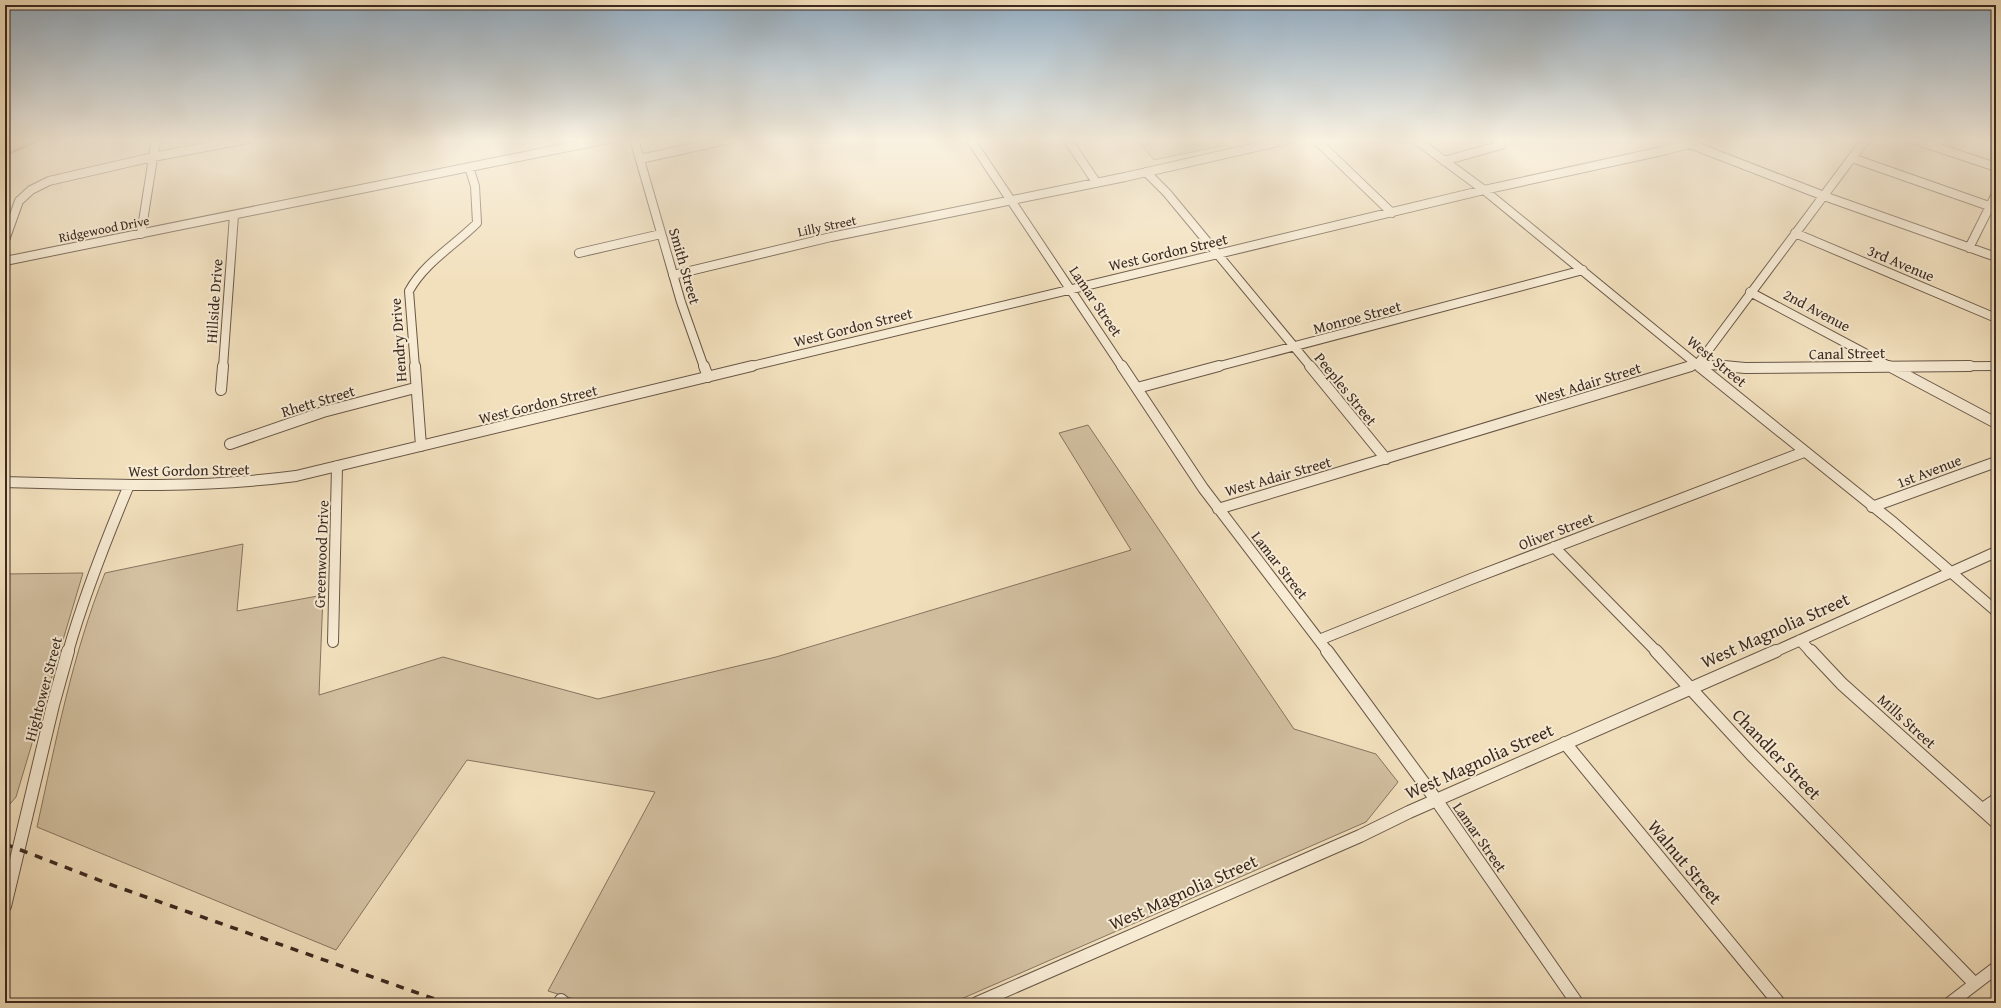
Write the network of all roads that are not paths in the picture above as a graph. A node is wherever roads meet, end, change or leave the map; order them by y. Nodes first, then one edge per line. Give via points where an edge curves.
1 (39, 186) edge
2 (148, 186) edge
3 (374, 186) edge
4 (474, 186) edge
5 (648, 186) edge
6 (1002, 186) edge
7 (1077, 186) edge
8 (1159, 186) edge
9 (1364, 186) edge
10 (1479, 186) edge
11 (1502, 186) edge
12 (1798, 186) edge
13 (1831, 186) edge
14 (1932, 186) edge
15 (1484, 190) junction
16 (1996, 194) edge
17 (1824, 196) junction
18 (1011, 200) junction
19 (1989, 206) junction
20 (1392, 213) junction
21 (234, 214) junction
22 (9, 221) edge
23 (1795, 233) junction
24 (141, 234) junction
25 (662, 234) junction
26 (5, 240) edge
27 (1969, 248) junction
28 (579, 252) dead end
29 (1218, 254) junction
30 (1996, 257) edge
31 (5, 261) edge
32 (1583, 270) junction
33 (673, 275) junction
34 (1069, 290) junction
35 (1750, 292) junction
36 (1996, 318) edge
37 (1294, 348) junction
38 (1698, 364) junction
39 (1892, 366) junction
40 (1996, 366) edge
41 (708, 377) junction
42 (415, 388) junction
43 (1137, 388) junction
44 (221, 390) dead end
45 (1996, 423) edge
46 (230, 444) dead end
47 (421, 446) junction
48 (1804, 452) junction
49 (1386, 459) junction
50 (1996, 462) edge
51 (338, 466) junction
52 (5, 482) edge
53 (128, 485) junction
54 (1872, 507) junction
55 (1218, 509) junction
56 (1554, 547) junction
57 (1996, 552) edge
58 (1950, 572) junction
59 (1996, 611) edge
60 (1319, 640) junction
61 (1800, 640) junction
62 (333, 642) dead end
63 (1691, 688) junction
64 (1565, 743) junction
65 (1996, 800) edge
66 (1437, 801) junction
67 (1983, 809) junction
68 (1996, 822) edge
69 (5, 906) edge
70 (1996, 968) edge
71 (1975, 984) junction
72 (977, 1003) edge
73 (1577, 1003) edge
74 (1779, 1003) edge
75 (1950, 1003) edge

1 - 22 street via 25,194
2 - 24 street
3 - 21 street, Ridgewood Drive
4 - 42 street, Hendry Drive via 477,223 417,276 409,291
5 - 25 street, Smith Street
6 - 18 street, Lamar Street
7 - 18 street, Lilly Street
8 - 29 street, Peeples Street
9 - 20 street
10 - 15 street, West Street
11 - 15 street, West Gordon Street
12 - 17 street
13 - 17 street
14 - 19 street
15 - 20 street, West Gordon Street
15 - 32 street, West Street
16 - 19 street
17 - 23 street
17 - 27 street
18 - 33 street, Lilly Street via 831,237
18 - 34 street, Lamar Street
19 - 27 street
20 - 29 street, West Gordon Street
21 - 24 street, Ridgewood Drive
21 - 44 street, Hillside Drive
22 - 26 street
23 - 35 street
23 - 36 street, 3rd Avenue
24 - 31 street, Ridgewood Drive
25 - 28 street
25 - 33 street, Smith Street
27 - 30 street
29 - 34 street, West Gordon Street
29 - 37 street, Peeples Street
32 - 37 street, Monroe Street
32 - 38 street, West Street
33 - 41 street, Smith Street
34 - 41 street, West Gordon Street
34 - 43 street, Lamar Street
35 - 38 street
35 - 39 street, 2nd Avenue
37 - 43 street, Monroe Street
37 - 49 street, Peeples Street
38 - 39 street, Canal Street via 1745,368
38 - 48 street, West Street
38 - 49 street, West Adair Street
39 - 40 street, Canal Street
39 - 45 street, 2nd Avenue
41 - 47 street, West Gordon Street
42 - 46 street, Rhett Street via 323,412
42 - 47 street, Hendry Drive
43 - 55 street, Lamar Street
47 - 51 street, West Gordon Street
48 - 54 street, West Street
48 - 56 street, Oliver Street
49 - 55 street, West Adair Street
50 - 54 street, 1st Avenue
51 - 53 street, West Gordon Street via 260,482 212,486
51 - 62 street, Greenwood Drive
52 - 53 street, West Gordon Street
53 - 69 street, Hightower Street via 76,623 52,705
54 - 58 street, West Street
55 - 60 street, Lamar Street
56 - 60 street, Oliver Street
56 - 63 street, Chandler Street
57 - 58 street, West Magnolia Street
58 - 59 street, West Street
58 - 61 street, West Magnolia Street
60 - 66 street, Lamar Street
61 - 63 street, West Magnolia Street
61 - 67 street, Mills Street via 1847,689
63 - 64 street, West Magnolia Street
63 - 71 street, Chandler Street via 1751,754
64 - 66 street, West Magnolia Street
64 - 74 street, Walnut Street
65 - 67 street
66 - 72 street, West Magnolia Street
66 - 73 street, Lamar Street
67 - 68 street, Mills Street
70 - 71 street
71 - 75 street

